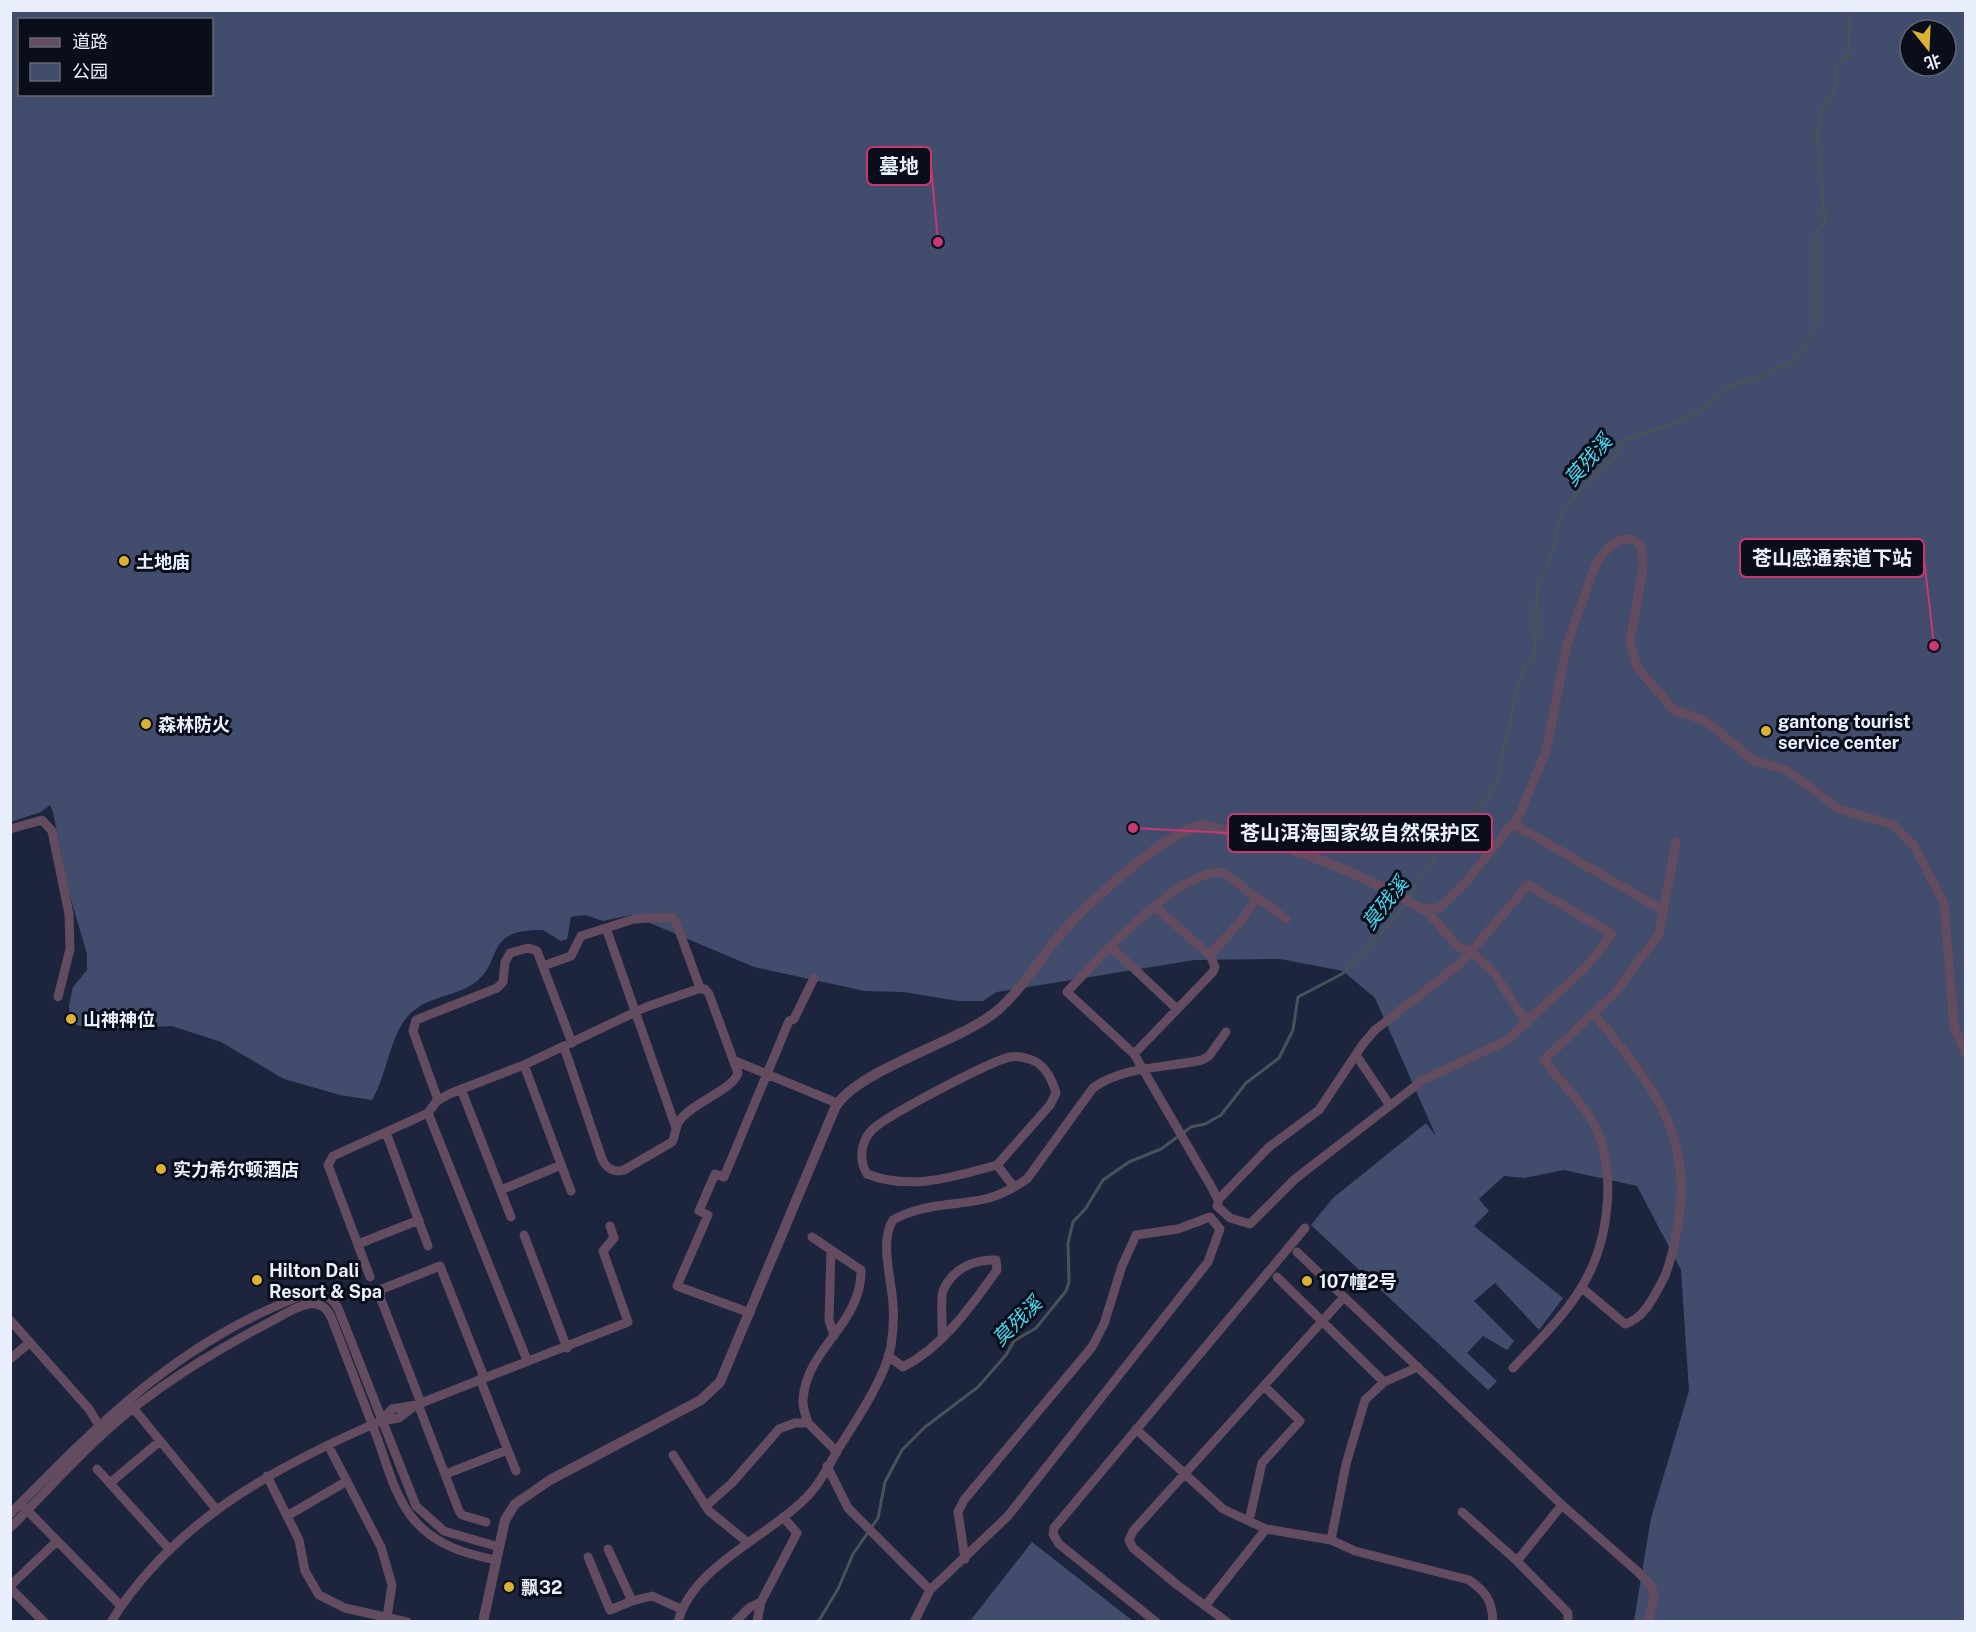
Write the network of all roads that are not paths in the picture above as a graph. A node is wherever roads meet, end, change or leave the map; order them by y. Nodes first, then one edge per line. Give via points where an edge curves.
1 (1514, 824) junction
2 (10, 829) edge
3 (1676, 842) dead end
4 (1388, 890) joint
5 (1257, 897) junction
6 (1155, 907) junction
7 (1424, 910) junction
8 (1664, 911) junction
9 (1286, 919) dead end
10 (606, 928) junction
11 (1111, 947) junction
12 (1471, 951) junction
13 (1210, 955) junction
14 (543, 966) junction
15 (814, 978) dead end
16 (700, 988) junction
17 (58, 997) dead end
18 (1177, 1009) junction
19 (634, 1012) junction
20 (1594, 1014) junction
21 (1527, 1023) junction
22 (1226, 1032) dead end
23 (568, 1045) junction
24 (1134, 1054) junction
25 (1965, 1054) edge
26 (1356, 1055) junction
27 (735, 1061) junction
28 (524, 1065) junction
29 (1141, 1070) junction
30 (767, 1074) junction
31 (461, 1089) junction
32 (438, 1100) junction
33 (837, 1103) junction
34 (1389, 1104) junction
35 (428, 1113) junction
36 (676, 1128) junction
37 (386, 1132) junction
38 (561, 1165) junction
39 (997, 1165) junction
40 (1014, 1187) junction
41 (501, 1190) junction
42 (571, 1191) dead end
43 (1218, 1203) junction
44 (1210, 1216) junction
45 (511, 1217) dead end
46 (1230, 1218) junction
47 (419, 1220) junction
48 (610, 1227) dead end
49 (1305, 1228) dead end
50 (1220, 1229) junction
51 (524, 1235) dead end
52 (812, 1237) dead end
53 (358, 1244) junction
54 (428, 1245) dead end
55 (831, 1251) junction
56 (1297, 1252) dead end
57 (370, 1276) dead end
58 (1277, 1277) dead end
59 (1582, 1288) junction
60 (1344, 1297) junction
61 (750, 1313) junction
62 (10, 1320) edge
63 (1322, 1322) junction
64 (834, 1336) junction
65 (942, 1337) junction
66 (29, 1343) junction
67 (567, 1348) junction
68 (888, 1356) junction
69 (10, 1359) edge
70 (527, 1360) junction
71 (1418, 1367) junction
72 (1513, 1368) dead end
73 (482, 1378) junction
74 (1383, 1382) junction
75 (1264, 1386) junction
76 (127, 1401) junction
77 (418, 1404) junction
78 (134, 1409) junction
79 (377, 1423) junction
80 (808, 1423) junction
81 (101, 1429) junction
82 (1136, 1429) junction
83 (160, 1441) junction
84 (328, 1445) junction
85 (507, 1450) junction
86 (837, 1452) junction
87 (673, 1455) dead end
88 (827, 1466) junction
89 (97, 1469) dead end
90 (516, 1472) dead end
91 (1185, 1473) junction
92 (446, 1474) junction
93 (267, 1476) junction
94 (347, 1481) junction
95 (110, 1483) junction
96 (1562, 1504) junction
97 (706, 1506) junction
98 (24, 1507) junction
99 (216, 1509) junction
100 (1462, 1512) dead end
101 (10, 1514) edge
102 (287, 1516) junction
103 (783, 1517) junction
104 (1249, 1521) junction
105 (486, 1522) dead end
106 (10, 1528) edge
107 (1266, 1529) junction
108 (453, 1535) junction
109 (57, 1540) junction
110 (1331, 1540) junction
111 (746, 1541) junction
112 (448, 1546) junction
113 (499, 1547) junction
114 (608, 1549) dead end
115 (170, 1550) junction
116 (588, 1557) dead end
117 (965, 1559) junction
118 (496, 1560) junction
119 (1517, 1561) junction
120 (10, 1587) edge
121 (930, 1590) junction
122 (632, 1601) junction
123 (761, 1602) junction
124 (121, 1606) junction
125 (1205, 1606) junction
126 (681, 1610) junction
127 (387, 1617) junction
128 (376, 1618) edge
129 (44, 1622) edge
130 (111, 1622) edge
131 (407, 1622) edge
132 (483, 1622) edge
133 (678, 1622) edge
134 (735, 1622) edge
135 (757, 1622) edge
136 (914, 1622) edge
137 (1156, 1622) edge
138 (1227, 1622) edge
139 (1493, 1622) edge
140 (1568, 1622) edge
141 (1648, 1622) edge

1 - 7 street via 1449,901 1439,909
1 - 8 street
1 - 25 street via 1546,751 1567,645 1593,571 1610,546 1633,540 1641,545 1643,568 1631,651 1637,667 1660,697 1674,710 1706,721 1754,761 1787,770 1839,809 1894,825 1914,846 1944,903 1954,1026
2 - 17 street via 42,820 52,831 71,942
3 - 8 street
4 - 7 street
4 - 33 street via 1285,847 1202,825 1189,828 1149,854 1080,913 994,1014 853,1087
5 - 6 street via 1224,873 1214,872 1177,887
5 - 9 street
5 - 13 street
6 - 11 street
6 - 13 street
7 - 12 street via 1457,946
8 - 20 street via 1659,934
10 - 14 street via 580,937 571,956
10 - 16 street via 643,918 674,918
10 - 19 street
11 - 18 street
11 - 24 street via 1067,992
12 - 21 street via 1494,973
12 - 21 street via 1528,885 1612,934 1587,966
12 - 26 street via 1375,1030
13 - 18 street via 1213,972
14 - 23 street
14 - 32 street via 534,949 510,953 504,980 497,988 416,1020 413,1031
15 - 30 street via 794,1019 789,1021
16 - 19 street
16 - 27 street via 710,994
18 - 24 street
19 - 23 street
19 - 36 street
20 - 59 street via 1544,1060 1590,1117 1604,1150 1609,1187 1603,1232
20 - 59 street via 1636,1065 1670,1120 1682,1203 1666,1272 1637,1321 1624,1324
21 - 34 street via 1506,1041 1423,1080
22 - 29 street via 1202,1060
23 - 28 street
23 - 36 street via 602,1159 610,1169 624,1170 672,1142
24 - 29 street
26 - 34 street
26 - 43 street via 1319,1110 1269,1147
27 - 30 street
27 - 36 street via 738,1073 734,1082 681,1118
28 - 31 street
28 - 38 street
29 - 40 street via 1113,1077 1093,1089 1027,1179
29 - 43 street
30 - 33 street
30 - 61 street via 724,1177 715,1174 699,1211 708,1215 677,1286
31 - 32 street
31 - 41 street
32 - 35 street
33 - 61 street
34 - 46 street via 1295,1179 1250,1224
35 - 37 street
35 - 70 street
37 - 47 street
37 - 53 street via 329,1160
38 - 41 street
38 - 42 street
39 - 39 street via 1056,1093 1050,1075 1031,1059 1012,1057 980,1070 880,1125 871,1131 862,1148 861,1164 867,1174 902,1184
39 - 40 street
40 - 68 street via 989,1197 912,1211 893,1220 886,1236 894,1308
41 - 45 street
43 - 44 street
43 - 46 street
44 - 50 street
44 - 117 street via 1178,1229 1136,1235 1092,1347 964,1500 958,1512
46 - 50 street
47 - 53 street
47 - 54 street
48 - 67 street via 614,1238 603,1251 628,1322
49 - 82 street
50 - 117 street via 1208,1262 1170,1313 1008,1516
51 - 67 street
52 - 55 street
53 - 57 street
55 - 64 street via 829,1320
55 - 64 street via 861,1270 861,1288
56 - 60 street
58 - 63 street
59 - 72 street
60 - 63 street
60 - 71 street
61 - 113 street via 715,1389 521,1498 509,1511
62 - 66 street
63 - 74 street
63 - 75 street
64 - 80 street via 813,1362 803,1401
65 - 65 street via 962,1319 998,1270 996,1260 979,1259 957,1271 942,1292
65 - 68 street via 920,1359 903,1367
66 - 69 street
66 - 81 street via 89,1409
67 - 70 street
68 - 86 street
70 - 73 street
71 - 74 street
71 - 96 street
73 - 77 street
73 - 77 street via 440,1266 400,1281 382,1289 380,1297
73 - 85 street
74 - 110 street via 1365,1400 1346,1464
75 - 91 street
75 - 104 street via 1300,1421 1262,1463
76 - 78 street
76 - 79 street via 211,1340 253,1316 316,1293 332,1299 338,1308
76 - 81 street
77 - 79 street via 399,1418
77 - 92 street
78 - 79 street via 214,1352 288,1312 316,1304 325,1307 331,1317
78 - 81 street
78 - 83 street
79 - 84 street
79 - 108 street via 416,1506 435,1526
79 - 112 street via 409,1513 423,1529
80 - 86 street
80 - 97 street via 780,1429
81 - 98 street
82 - 91 street
82 - 137 street via 1061,1518 1053,1534 1059,1544
83 - 95 street
83 - 99 street
84 - 93 street
84 - 94 street
85 - 90 street
85 - 92 street
86 - 88 street
87 - 97 street
88 - 103 street via 813,1490
88 - 121 street via 848,1509
89 - 95 street
91 - 104 street via 1223,1509
91 - 125 street via 1129,1540 1133,1548
92 - 105 street via 462,1515
93 - 99 street
93 - 102 street
94 - 102 street
94 - 127 street via 381,1547 392,1581
95 - 115 street
96 - 119 street
96 - 141 street via 1652,1587 1654,1598
97 - 111 street
98 - 101 street
98 - 106 street
98 - 109 street
99 - 115 street
100 - 119 street
102 - 128 street via 299,1540 305,1571 314,1590 333,1604
103 - 111 street
103 - 123 street via 797,1533
104 - 107 street
107 - 110 street
107 - 125 street
108 - 112 street
108 - 113 street
109 - 120 street
109 - 124 street
110 - 139 street via 1356,1551 1469,1580 1492,1603
111 - 126 street via 702,1581
112 - 118 street
113 - 118 street
114 - 122 street
115 - 124 street
116 - 122 street via 610,1610
117 - 121 street
118 - 132 street
119 - 140 street via 1569,1612
120 - 129 street
121 - 136 street
122 - 126 street via 652,1596
123 - 134 street
123 - 135 street
124 - 130 street
125 - 138 street
126 - 133 street
127 - 128 street
127 - 131 street

